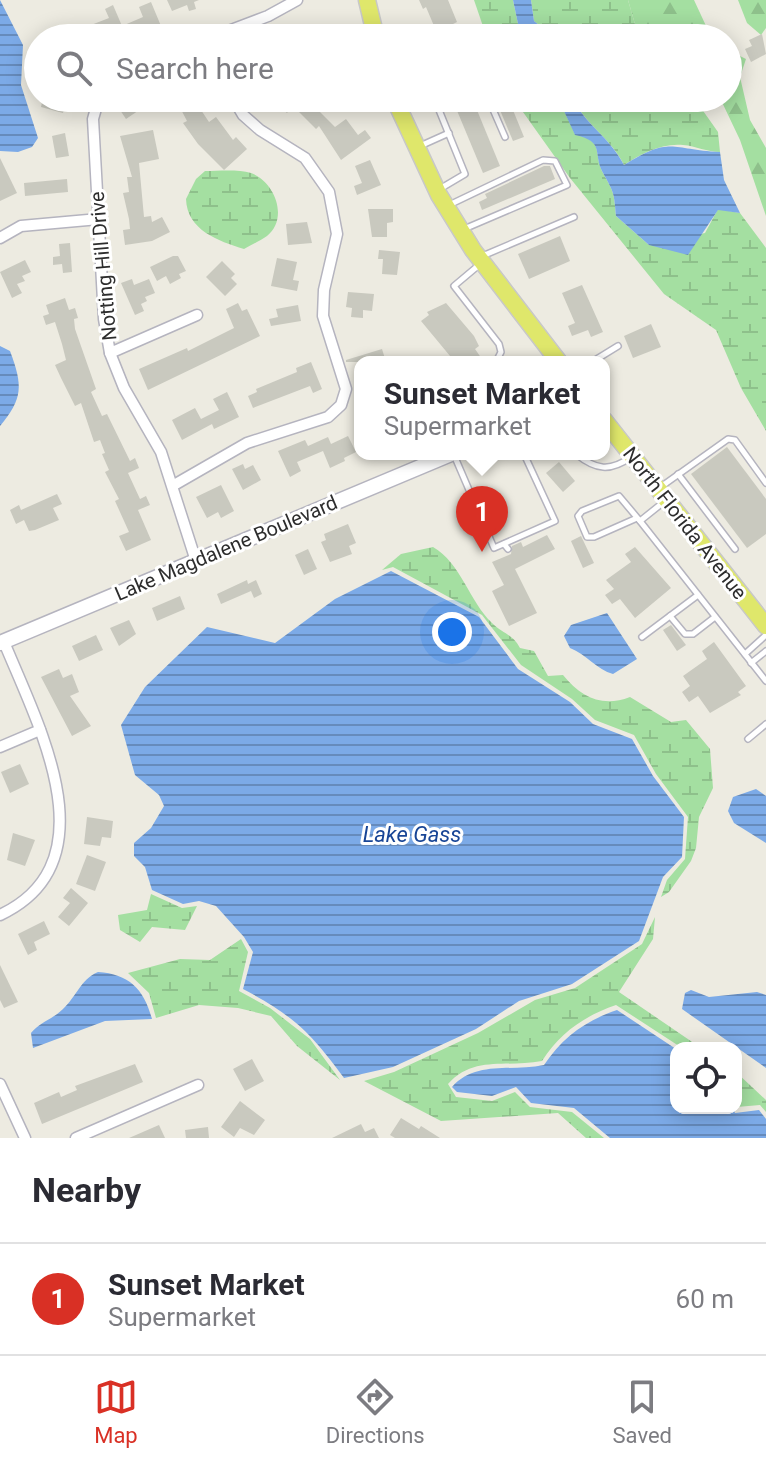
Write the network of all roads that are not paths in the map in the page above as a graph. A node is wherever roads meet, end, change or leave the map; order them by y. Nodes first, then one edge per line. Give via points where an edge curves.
1 (297, 0) edge
2 (367, 0) edge
3 (247, 24) edge
4 (373, 24) edge
5 (95, 112) edge
6 (241, 112) edge
7 (400, 112) edge
8 (440, 112) edge
9 (494, 112) edge
10 (449, 133) junction
11 (505, 137) dead end
12 (416, 148) junction
13 (437, 190) junction
14 (446, 206) junction
15 (574, 217) dead end
16 (99, 219) junction
17 (461, 230) junction
18 (0, 238) edge
19 (481, 260) junction
20 (197, 315) dead end
21 (618, 346) dead end
22 (110, 353) junction
23 (499, 356) edge
24 (554, 356) edge
25 (602, 356) edge
26 (610, 428) edge
27 (632, 457) junction
28 (438, 460) edge
29 (455, 460) edge
30 (527, 460) edge
31 (583, 460) edge
32 (678, 474) junction
33 (766, 483) edge
34 (174, 485) junction
35 (662, 494) junction
36 (638, 519) junction
37 (735, 549) dead end
38 (196, 561) junction
39 (698, 595) junction
40 (762, 614) edge
41 (670, 616) junction
42 (715, 617) junction
43 (766, 635) edge
44 (642, 637) dead end
45 (2, 642) edge
46 (766, 651) edge
47 (745, 654) junction
48 (751, 663) junction
49 (766, 681) edge
50 (766, 724) edge
51 (40, 730) junction
52 (748, 739) dead end
53 (0, 747) edge
54 (0, 915) edge
55 (0, 1084) edge
56 (198, 1085) dead end
57 (25, 1138) edge
58 (76, 1138) edge

1 - 3 street
2 - 4 main road
5 - 16 street, Notting Hill Drive
6 - 34 street via 305,158 329,192 337,234 323,316 346,389 341,405 328,417 247,443
7 - 12 main road
8 - 10 lane
9 - 11 lane
10 - 12 lane
10 - 13 lane via 465,174
12 - 13 main road
13 - 14 main road
14 - 17 main road
14 - 17 lane via 543,160 555,161 567,185
15 - 19 lane
16 - 18 street via 21,226
16 - 22 street, Notting Hill Drive
17 - 19 main road
19 - 23 lane via 454,286 499,344
19 - 24 main road
20 - 22 street
21 - 25 lane
22 - 34 street, Notting Hill Drive
26 - 27 main road, North Florida Avenue
27 - 31 lane via 617,468 593,468
27 - 35 main road, North Florida Avenue
28 - 38 street, Lake Magdalene Boulevard
29 - 30 lane via 494,548 555,521
32 - 33 lane via 732,439
32 - 35 lane
32 - 37 lane
34 - 38 street, Notting Hill Drive
35 - 36 lane
35 - 40 main road, North Florida Avenue
36 - 36 lane via 619,496 578,516 587,537
36 - 39 lane
38 - 45 street, Lake Magdalene Boulevard
39 - 41 lane
39 - 42 lane
41 - 42 lane via 685,634
41 - 44 lane
42 - 47 lane
43 - 47 lane
45 - 51 street
46 - 48 lane
47 - 48 lane
48 - 49 lane
50 - 52 lane
51 - 53 street
51 - 54 street via 55,770 58,832 48,875 37,892
55 - 57 street
56 - 58 street

